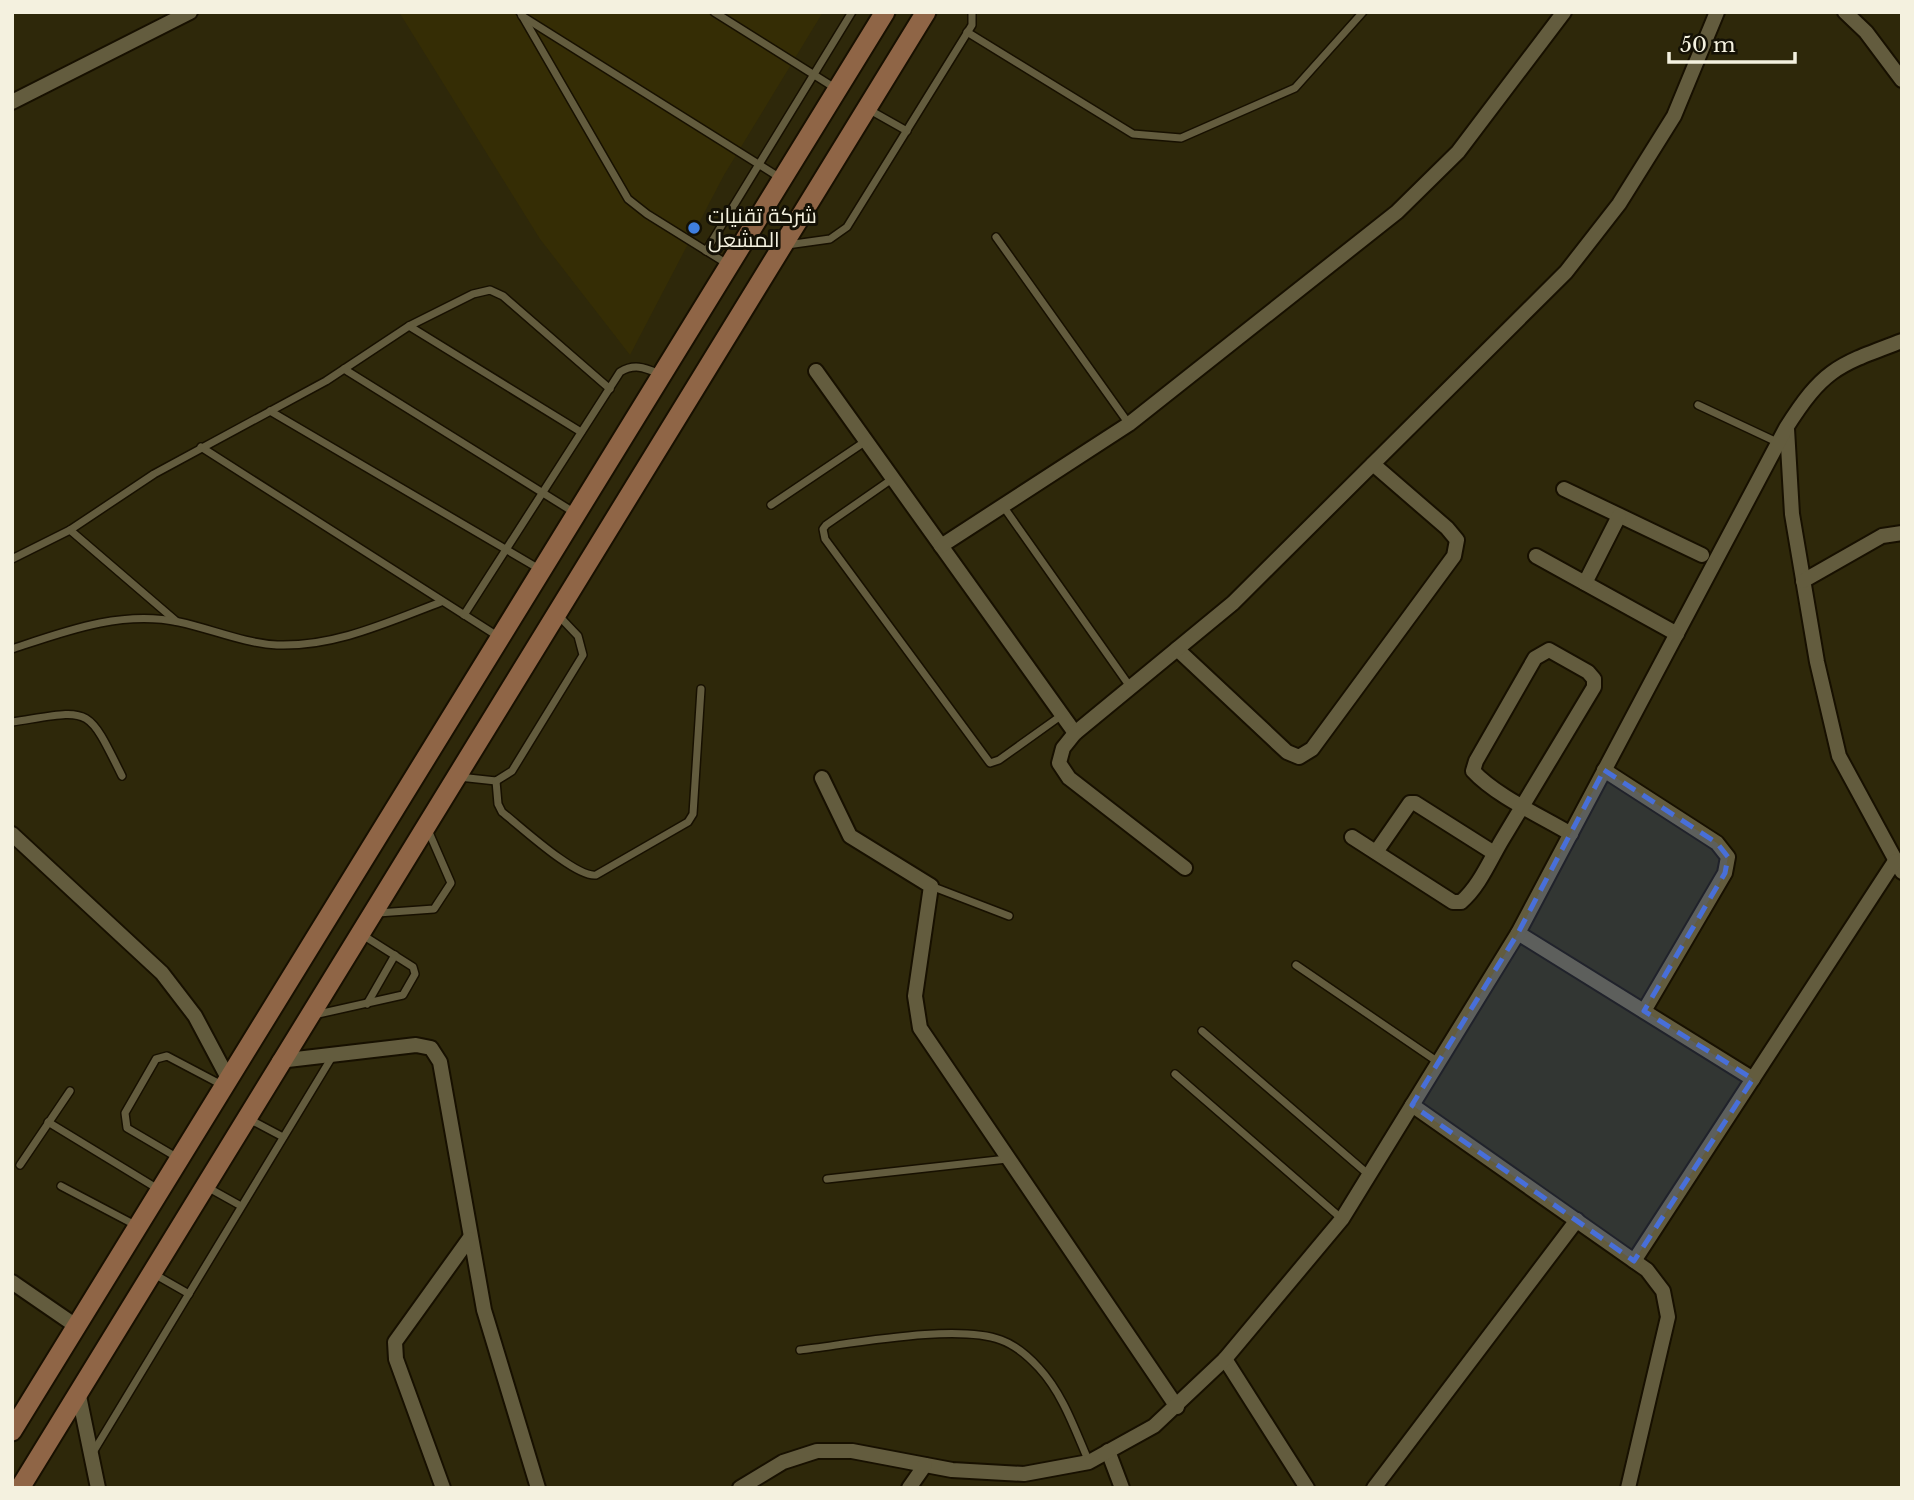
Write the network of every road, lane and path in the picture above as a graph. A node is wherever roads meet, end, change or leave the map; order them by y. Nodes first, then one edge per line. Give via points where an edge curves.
1 (190, 12) edge
2 (714, 12) edge
3 (852, 12) edge
4 (885, 12) edge
5 (926, 12) edge
6 (972, 12) edge
7 (1363, 12) edge
8 (1564, 12) edge
9 (1717, 12) edge
10 (1845, 12) edge
11 (521, 14) edge
12 (967, 32) junction
13 (814, 75) junction
14 (1902, 80) edge
15 (838, 90) junction
16 (12, 102) edge
17 (867, 108) junction
18 (906, 131) junction
19 (759, 164) junction
20 (783, 179) junction
21 (996, 237) dead end
22 (783, 246) junction
23 (706, 251) junction
24 (730, 265) junction
25 (410, 326) junction
26 (1902, 341) edge
27 (344, 369) junction
28 (816, 370) dead end
29 (663, 375) junction
30 (610, 388) junction
31 (1698, 405) dead end
32 (270, 411) junction
33 (1129, 424) junction
34 (1787, 428) junction
35 (581, 432) junction
36 (866, 441) junction
37 (1779, 443) junction
38 (201, 447) junction
39 (1373, 464) junction
40 (893, 479) junction
41 (1564, 489) dead end
42 (543, 493) junction
43 (771, 505) dead end
44 (1003, 506) junction
45 (577, 514) junction
46 (1619, 516) junction
47 (70, 530) junction
48 (1902, 533) edge
49 (941, 546) junction
50 (507, 550) junction
51 (1702, 555) dead end
52 (1536, 556) dead end
53 (12, 559) edge
54 (542, 571) junction
55 (1803, 581) junction
56 (1585, 583) junction
57 (441, 601) junction
58 (557, 614) junction
59 (464, 615) junction
60 (177, 622) junction
61 (1677, 634) junction
62 (501, 638) junction
63 (12, 649) edge
64 (1177, 649) junction
65 (1130, 688) junction
66 (701, 689) dead end
67 (1062, 715) junction
68 (12, 722) edge
69 (1075, 733) junction
70 (1604, 770) junction
71 (122, 776) dead end
72 (455, 776) junction
73 (822, 778) dead end
74 (496, 781) junction
75 (1523, 804) junction
76 (426, 824) junction
77 (12, 834) edge
78 (1571, 834) junction
79 (1352, 837) dead end
80 (1376, 852) junction
81 (1494, 853) junction
82 (1898, 866) edge
83 (1185, 868) dead end
84 (931, 886) junction
85 (370, 914) junction
86 (1009, 916) dead end
87 (358, 932) junction
88 (1518, 933) junction
89 (395, 956) junction
90 (1296, 965) dead end
91 (367, 1004) junction
92 (1644, 1011) junction
93 (307, 1016) junction
94 (1202, 1031) dead end
95 (333, 1055) junction
96 (279, 1061) junction
97 (1439, 1062) junction
98 (1175, 1074) dead end
99 (1753, 1079) junction
100 (226, 1082) junction
101 (69, 1091) dead end
102 (1412, 1105) junction
103 (245, 1117) junction
104 (48, 1122) junction
105 (283, 1137) junction
106 (179, 1159) junction
107 (1007, 1159) junction
108 (20, 1165) dead end
109 (1369, 1175) junction
110 (827, 1179) dead end
111 (204, 1185) junction
112 (61, 1186) dead end
113 (159, 1190) junction
114 (241, 1206) junction
115 (1342, 1219) junction
116 (1577, 1220) junction
117 (137, 1226) junction
118 (469, 1239) junction
119 (1634, 1261) junction
120 (150, 1272) junction
121 (12, 1282) edge
122 (189, 1294) junction
123 (76, 1326) junction
124 (800, 1350) dead end
125 (1225, 1359) junction
126 (78, 1391) junction
127 (1177, 1407) junction
128 (12, 1432) edge
129 (1108, 1451) junction
130 (91, 1454) junction
131 (1089, 1462) junction
132 (925, 1465) junction
133 (20, 1488) edge
134 (98, 1488) edge
135 (443, 1488) edge
136 (538, 1488) edge
137 (740, 1488) edge
138 (909, 1488) edge
139 (1122, 1488) edge
140 (1307, 1488) edge
141 (1374, 1488) edge
142 (1628, 1488) edge

1 - 16 street
2 - 13 lane
3 - 13 lane
4 - 15 street
5 - 17 street
6 - 12 lane
7 - 12 lane via 1294,88 1181,138 1133,134
8 - 33 street via 1458,152 1397,212
9 - 39 street via 1674,117 1619,204 1566,272
10 - 14 street
11 - 19 lane
11 - 23 lane via 628,199
12 - 18 lane
13 - 15 lane
13 - 19 lane
15 - 20 street
17 - 18 lane
17 - 22 street
18 - 22 lane via 841,234
19 - 20 lane
19 - 23 lane
20 - 24 street
21 - 33 lane
22 - 58 street
23 - 24 lane
24 - 29 street
25 - 27 lane
25 - 30 lane via 490,290 503,296
25 - 35 lane
26 - 34 street via 1828,373
27 - 32 lane
27 - 42 lane
28 - 36 street
29 - 30 lane via 629,366
29 - 45 street
30 - 35 lane
31 - 37 lane
32 - 38 lane
32 - 50 lane
33 - 44 street
34 - 37 street
34 - 55 street via 1792,514
35 - 42 lane
36 - 40 street
36 - 43 lane
37 - 61 street
38 - 47 lane
38 - 57 lane
39 - 64 street via 1233,603
39 - 64 street via 1447,528 1457,540 1454,556 1312,749 1300,757 1287,752
40 - 49 street
40 - 67 lane via 826,525 825,539 990,763
41 - 46 street
42 - 45 lane
42 - 50 lane
44 - 49 street
44 - 65 lane
45 - 54 street
46 - 51 street
46 - 56 street
47 - 53 lane
47 - 60 lane
48 - 55 street via 1882,536
49 - 67 street
50 - 54 lane
50 - 59 lane
52 - 56 street
54 - 62 street
55 - 82 street via 1839,756
56 - 61 street
57 - 59 lane
57 - 60 lane via 351,636 311,643 278,645 236,639
58 - 72 street
58 - 74 lane via 578,636 583,655 512,771
59 - 62 lane
60 - 63 lane via 117,618
61 - 70 street
62 - 100 street
64 - 65 street
65 - 69 street
66 - 74 lane via 693,814 688,822 596,874 589,876 575,868 502,812
67 - 69 street
68 - 71 lane via 71,713 86,716 98,727
69 - 83 street via 1063,748 1059,763 1069,778
70 - 78 street
70 - 92 street via 1717,843 1728,857 1725,873
72 - 74 lane
72 - 76 street
73 - 84 street via 850,836
75 - 75 street via 1474,771 1535,658 1549,650 1588,672 1594,687
75 - 78 street
75 - 81 street
76 - 85 street
76 - 85 lane via 451,883 435,909
77 - 100 street via 162,973 195,1016
78 - 88 street
79 - 80 street
80 - 81 street via 1410,803 1415,803
80 - 81 street via 1453,902 1469,895
82 - 99 street
84 - 86 lane
84 - 107 street via 915,996 920,1028
85 - 87 street
87 - 89 lane
87 - 93 street
88 - 92 street
88 - 97 street
89 - 91 lane
89 - 91 lane via 413,967 409,985 396,999
90 - 97 lane
91 - 93 lane
92 - 99 street
93 - 96 street
94 - 109 lane
95 - 96 street
95 - 105 lane
95 - 118 street via 416,1045 431,1048 440,1062
96 - 103 street
97 - 102 street
98 - 115 lane
99 - 119 street
100 - 106 street
100 - 106 lane via 167,1056 156,1059 124,1122
101 - 104 lane
102 - 109 street
102 - 116 street
103 - 105 lane
103 - 111 street
104 - 108 lane
104 - 113 lane
105 - 114 lane
106 - 113 street
107 - 110 lane
107 - 127 street
109 - 115 street
111 - 114 lane
111 - 120 street
112 - 117 lane
113 - 117 street
114 - 122 lane
115 - 125 street
116 - 119 street
116 - 141 street
117 - 123 street
118 - 135 street via 395,1342 396,1359
118 - 136 street via 484,1311
119 - 142 street via 1663,1291 1668,1317
120 - 122 lane
120 - 126 street
121 - 123 street
122 - 130 lane
123 - 128 street
124 - 131 lane via 947,1334 1002,1340 1040,1369 1060,1396
125 - 127 street
125 - 140 street
126 - 130 street
126 - 133 street
127 - 129 street via 1154,1426
129 - 131 street
129 - 139 street
130 - 134 street
131 - 132 street via 1024,1475
132 - 137 street via 852,1451 817,1451 783,1462
132 - 138 street

